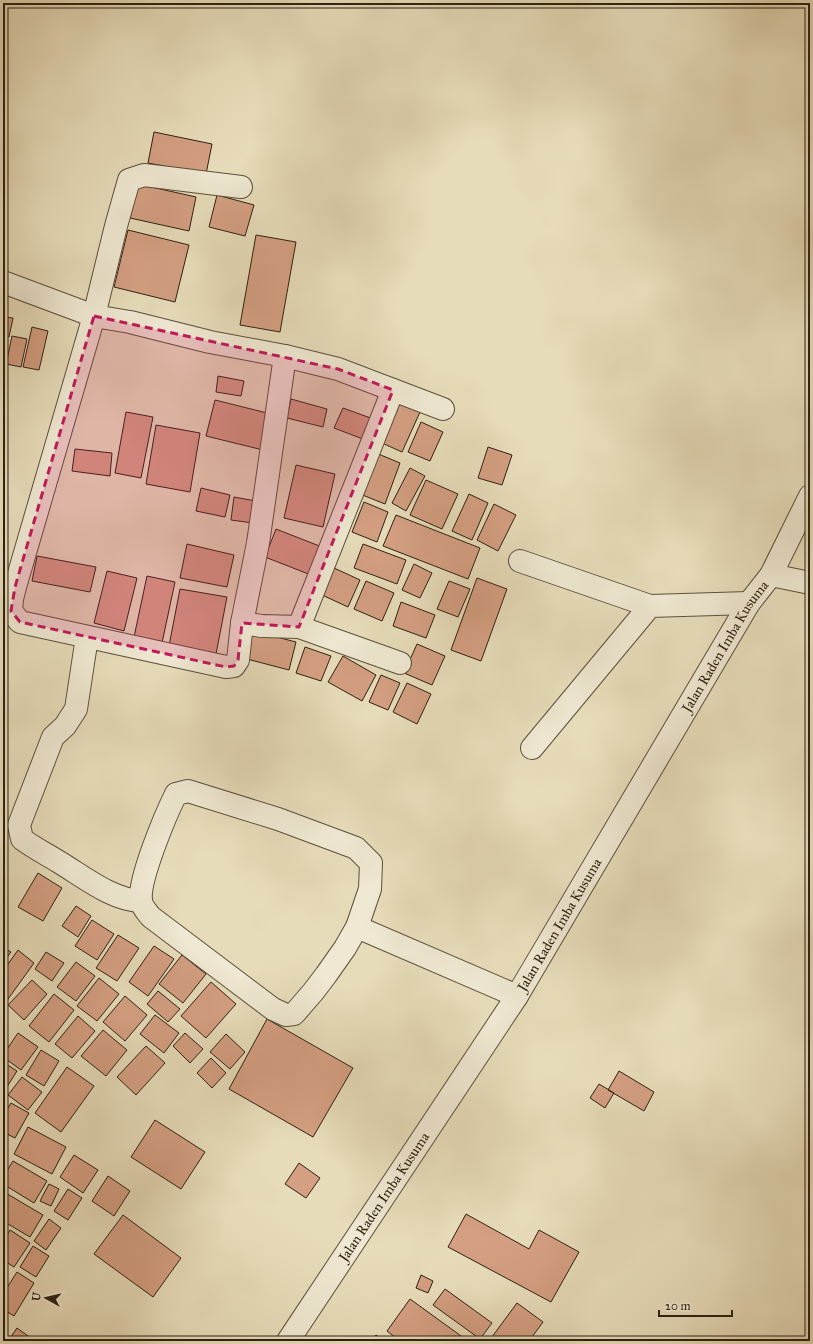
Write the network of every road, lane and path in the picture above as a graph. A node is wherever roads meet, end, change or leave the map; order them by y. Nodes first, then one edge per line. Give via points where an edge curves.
1 (241, 187) dead end
2 (3, 282) edge
3 (94, 316) junction
4 (285, 356) junction
5 (393, 390) junction
6 (443, 410) dead end
7 (810, 496) edge
8 (520, 561) dead end
9 (771, 575) junction
10 (810, 583) edge
11 (749, 603) junction
12 (650, 606) junction
13 (242, 623) junction
14 (299, 627) junction
15 (88, 637) junction
16 (400, 663) dead end
17 (532, 748) dead end
18 (142, 901) junction
19 (357, 927) junction
20 (517, 996) junction
21 (288, 1341) edge

1 - 3 street via 144,175 129,180
2 - 3 street
3 - 4 street
3 - 15 street via 15,587 11,611 20,622
4 - 5 street via 338,369
4 - 13 street via 258,543
5 - 6 street
5 - 14 street
7 - 9 street, Jalan Raden Imba Kusuma
8 - 12 street
9 - 10 street
9 - 11 street, Jalan Raden Imba Kusuma
11 - 12 street
11 - 20 street, Jalan Raden Imba Kusuma
12 - 17 street
13 - 14 street
13 - 15 street via 238,660 234,666 226,667
14 - 16 street
15 - 18 street via 76,709 65,726 53,737 19,824 22,839 79,876 116,896
18 - 19 street via 145,910 151,916 273,1009 286,1015 294,1014 313,992
18 - 19 street via 142,883 166,813 176,794 188,791 278,819 356,848 371,863 370,889
19 - 20 street
20 - 21 street, Jalan Raden Imba Kusuma

